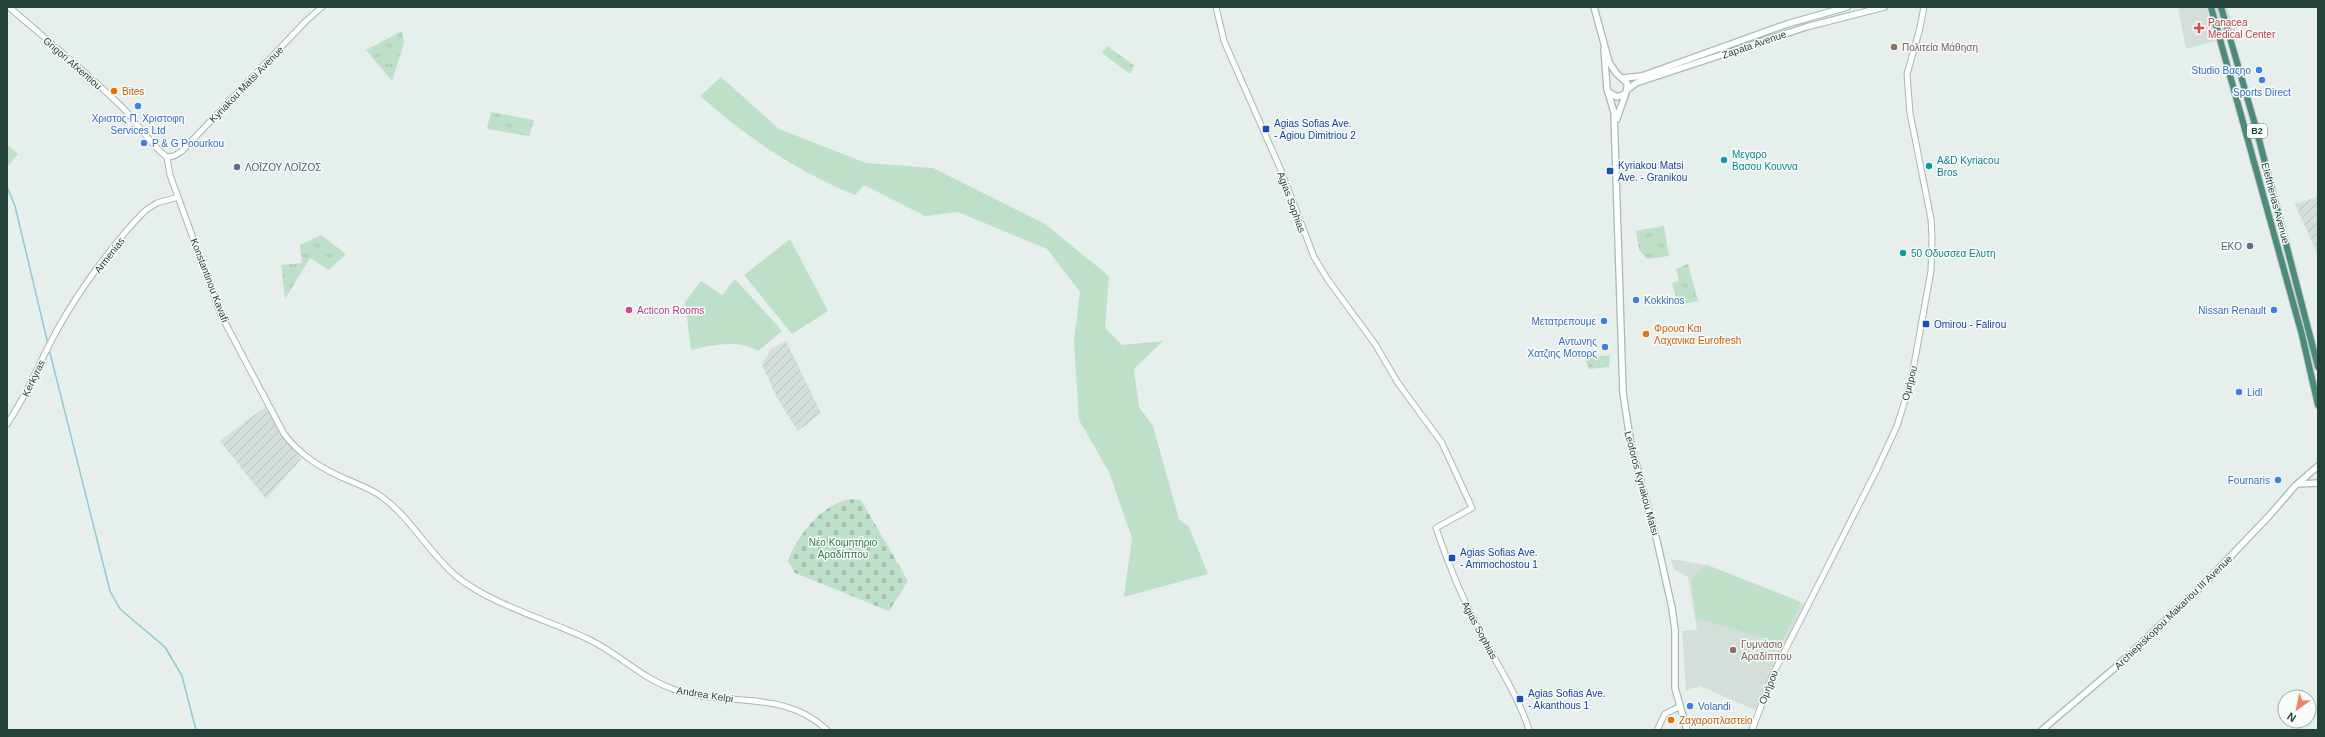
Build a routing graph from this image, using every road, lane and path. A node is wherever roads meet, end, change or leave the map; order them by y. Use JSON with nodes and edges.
{"nodes":[{"id":1,"x":9,"y":7,"type":"edge"},
{"id":2,"x":322,"y":7,"type":"edge"},
{"id":3,"x":1216,"y":7,"type":"edge"},
{"id":4,"x":1594,"y":7,"type":"edge"},
{"id":5,"x":1847,"y":7,"type":"edge"},
{"id":6,"x":1884,"y":7,"type":"edge"},
{"id":7,"x":1924,"y":7,"type":"edge"},
{"id":8,"x":2211,"y":7,"type":"edge"},
{"id":9,"x":2221,"y":7,"type":"edge"},
{"id":10,"x":1604,"y":49,"type":"junction"},
{"id":11,"x":1622,"y":77,"type":"junction"},
{"id":12,"x":1607,"y":84,"type":"junction"},
{"id":13,"x":1626,"y":91,"type":"junction"},
{"id":14,"x":1610,"y":93,"type":"junction"},
{"id":15,"x":1615,"y":138,"type":"junction"},
{"id":16,"x":167,"y":157,"type":"junction"},
{"id":17,"x":178,"y":198,"type":"junction"},
{"id":18,"x":56,"y":332,"type":"joint"},
{"id":19,"x":2318,"y":367,"type":"edge"},
{"id":20,"x":2318,"y":405,"type":"edge"},
{"id":21,"x":7,"y":424,"type":"edge"},
{"id":22,"x":2318,"y":466,"type":"edge"},
{"id":23,"x":2318,"y":483,"type":"edge"},
{"id":24,"x":2295,"y":486,"type":"junction"},
{"id":25,"x":589,"y":640,"type":"joint"},
{"id":26,"x":1679,"y":708,"type":"junction"},
{"id":27,"x":827,"y":730,"type":"edge"},
{"id":28,"x":1529,"y":730,"type":"edge"},
{"id":29,"x":1657,"y":730,"type":"edge"},
{"id":30,"x":1687,"y":730,"type":"edge"},
{"id":31,"x":1752,"y":730,"type":"edge"},
{"id":32,"x":2042,"y":730,"type":"edge"}],
"edges":[{"from":1,"to":16,"type":"street","name":"Grigori Afxentiou"},
{"from":2,"to":16,"type":"street","name":"Kyriakou Matsi Avenue"},
{"from":3,"to":28,"type":"street","name":"Agias Sophias"},
{"from":4,"to":10,"type":"main road","name":"Leoforos Kyriakou Matsi"},
{"from":5,"to":11,"type":"main road","name":"Zapata Avenue"},
{"from":6,"to":13,"type":"main road","name":"Zapata Avenue"},
{"from":7,"to":31,"type":"street","name":"Ομήρου"},
{"from":8,"to":20,"type":"highway","name":"Eleftherias Avenue","number":"B2"},
{"from":9,"to":19,"type":"highway","name":"Eleftherias Avenue","number":"B2"},
{"from":10,"to":11,"type":"main road","name":"Leoforos Kyriakou Matsi"},
{"from":10,"to":12,"type":"main road","name":"Leoforos Kyriakou Matsi"},
{"from":11,"to":12,"type":"main road"},
{"from":11,"to":13,"type":"main road","name":"Leoforos Kyriakou Matsi"},
{"from":12,"to":14,"type":"main road","name":"Leoforos Kyriakou Matsi"},
{"from":13,"to":14,"type":"main road"},
{"from":13,"to":15,"type":"main road","name":"Leoforos Kyriakou Matsi"},
{"from":14,"to":15,"type":"main road","name":"Leoforos Kyriakou Matsi"},
{"from":15,"to":26,"type":"main road","name":"Leoforos Kyriakou Matsi"},
{"from":16,"to":17,"type":"street","name":"Konstantinou Kavafi"},
{"from":17,"to":18,"type":"street","name":"Armenias"},
{"from":17,"to":25,"type":"street","name":"Konstantinou Kavafi"},
{"from":18,"to":21,"type":"street","name":"Kerkyras"},
{"from":22,"to":24,"type":"main road","name":"Archiepiskopou Makariou III Avenue"},
{"from":23,"to":24,"type":"main road"},
{"from":24,"to":32,"type":"main road","name":"Archiepiskopou Makariou III Avenue"},
{"from":25,"to":27,"type":"street","name":"Andrea Kelpi"},
{"from":26,"to":29,"type":"street"},
{"from":26,"to":30,"type":"main road","name":"Leoforos Kyriakou Matsi"}]}
